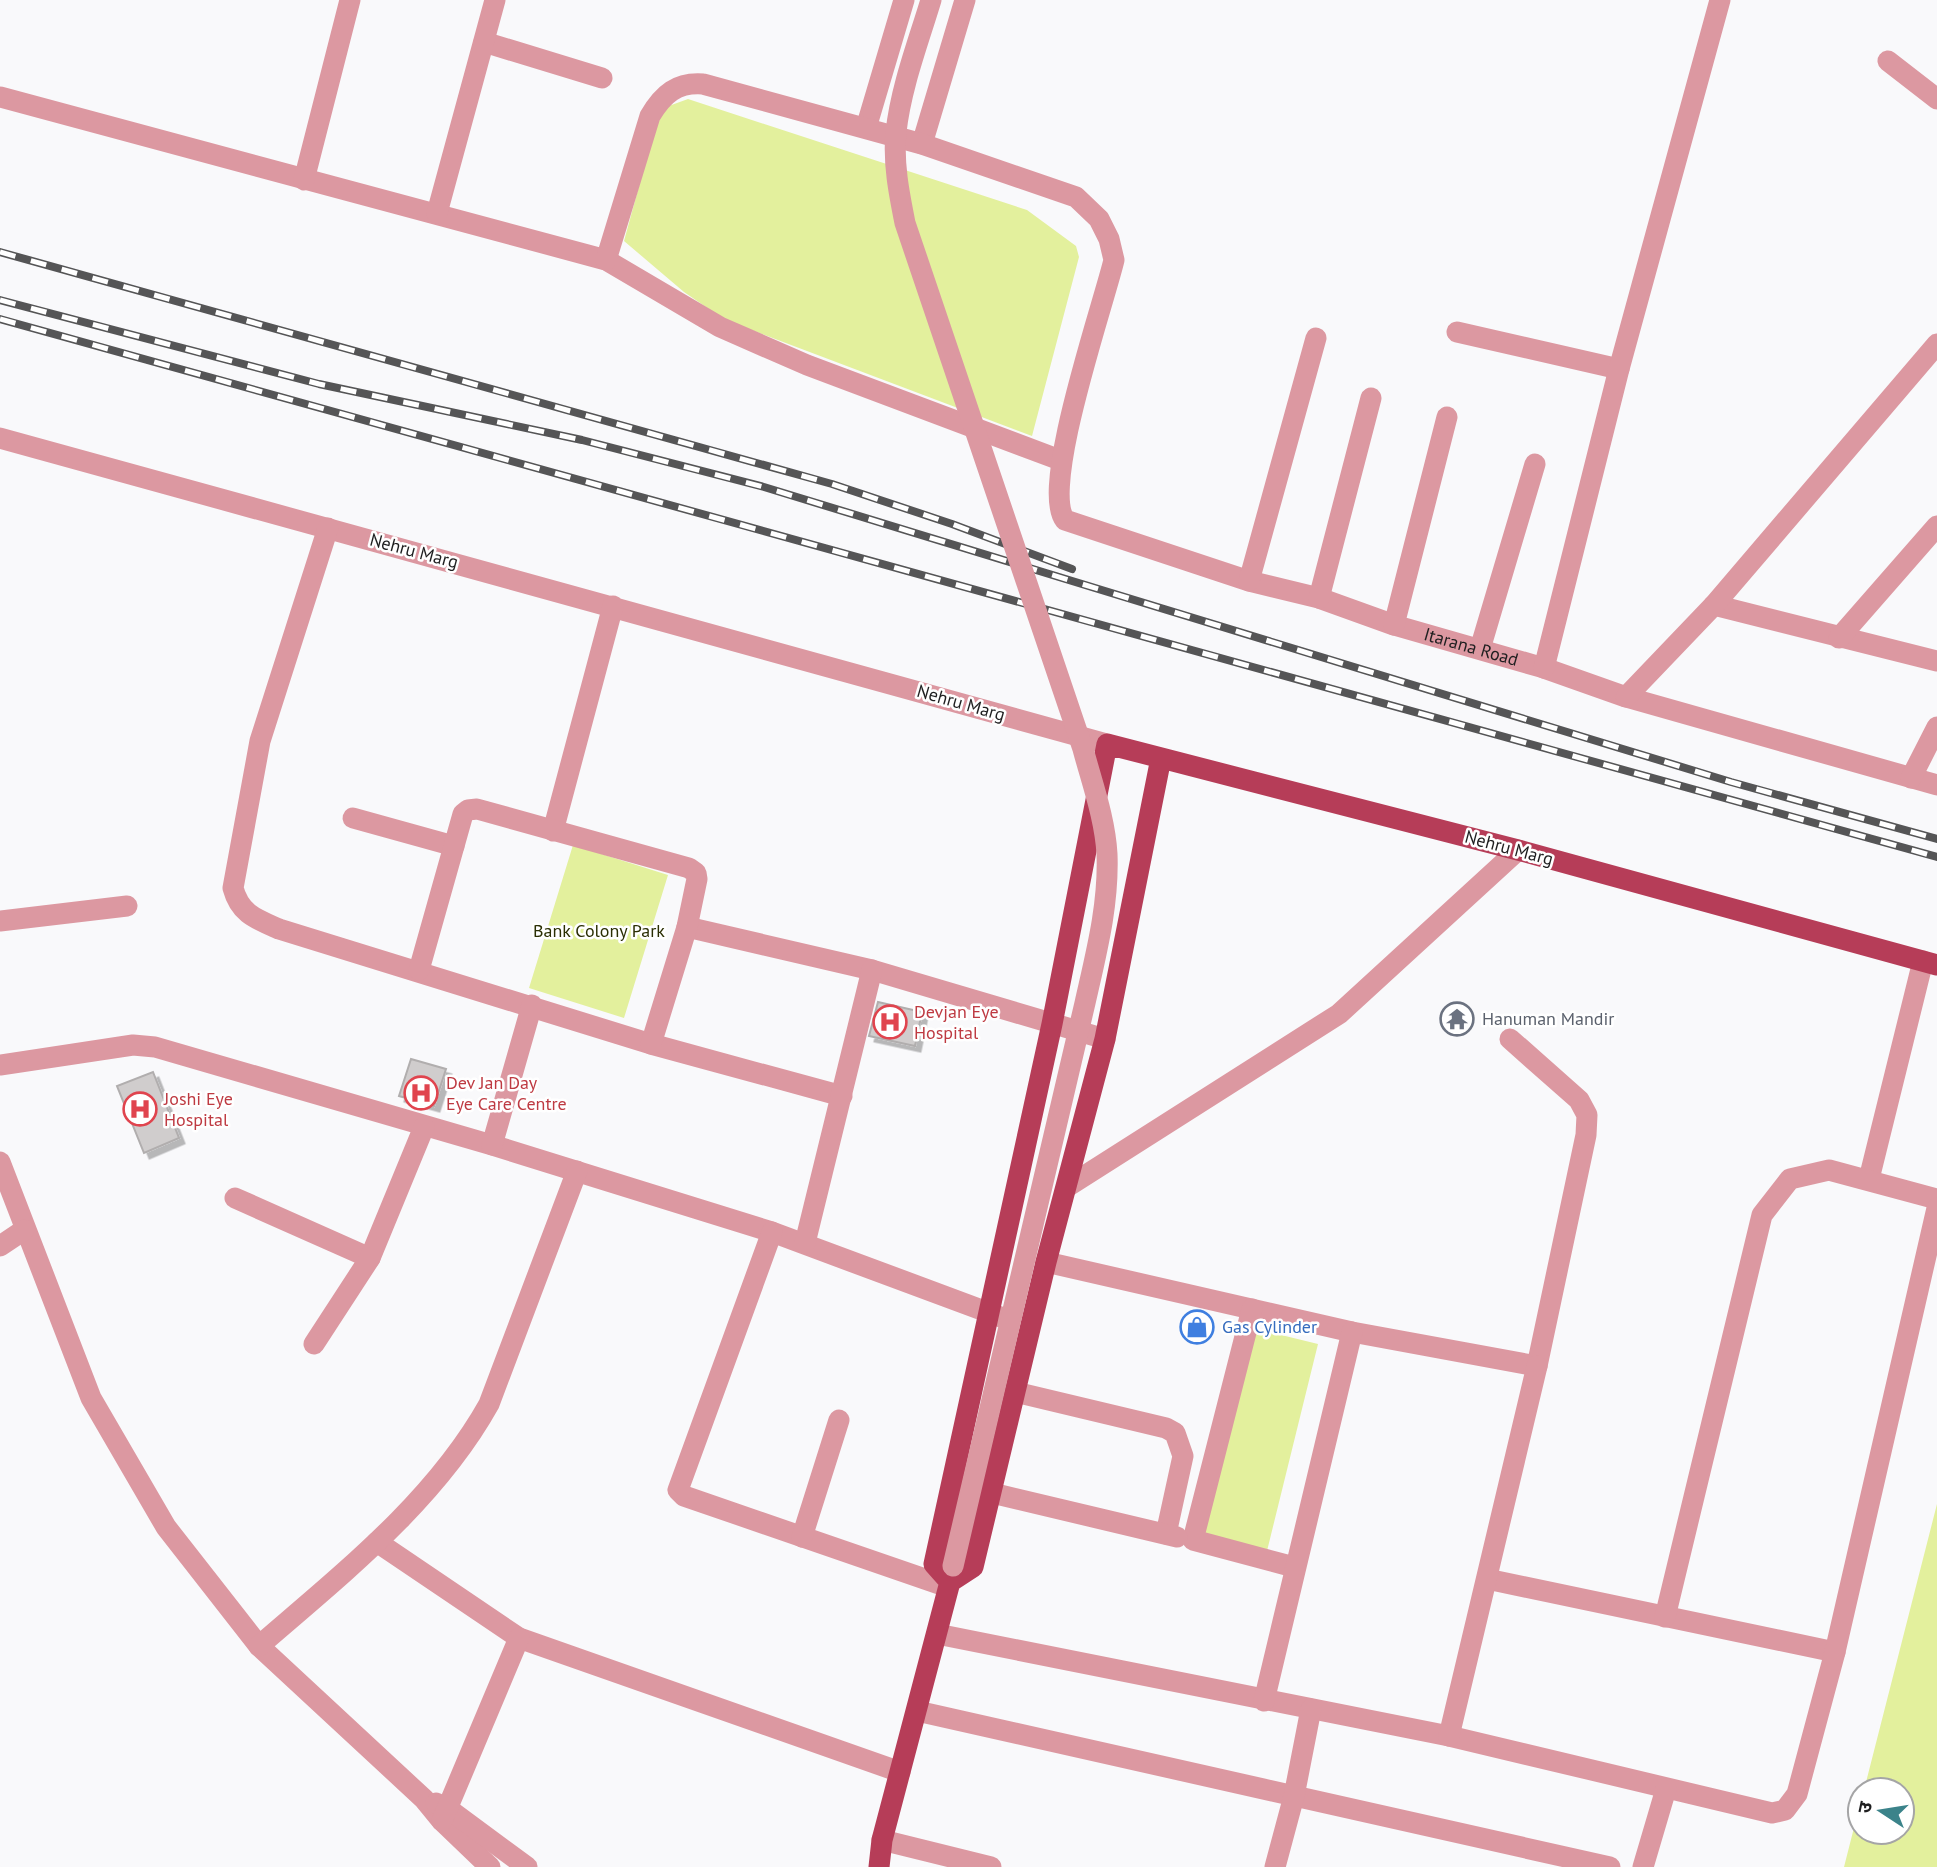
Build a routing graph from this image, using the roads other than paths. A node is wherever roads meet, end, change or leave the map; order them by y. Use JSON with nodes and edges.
{"nodes":[{"id":1,"x":350,"y":0,"type":"edge"},
{"id":2,"x":495,"y":0,"type":"edge"},
{"id":3,"x":904,"y":0,"type":"edge"},
{"id":4,"x":931,"y":0,"type":"edge"},
{"id":5,"x":965,"y":0,"type":"edge"},
{"id":6,"x":1720,"y":0,"type":"edge"},
{"id":7,"x":484,"y":42,"type":"junction"},
{"id":8,"x":1888,"y":61,"type":"dead end"},
{"id":9,"x":602,"y":78,"type":"dead end"},
{"id":10,"x":0,"y":97,"type":"edge"},
{"id":11,"x":1937,"y":99,"type":"edge"},
{"id":12,"x":866,"y":128,"type":"junction"},
{"id":13,"x":922,"y":144,"type":"junction"},
{"id":14,"x":304,"y":180,"type":"junction"},
{"id":15,"x":438,"y":213,"type":"junction"},
{"id":16,"x":606,"y":260,"type":"junction"},
{"id":17,"x":1457,"y":332,"type":"dead end"},
{"id":18,"x":1316,"y":338,"type":"dead end"},
{"id":19,"x":1937,"y":344,"type":"edge"},
{"id":20,"x":1930,"y":367,"type":"edge"},
{"id":21,"x":1619,"y":369,"type":"junction"},
{"id":22,"x":1371,"y":398,"type":"dead end"},
{"id":23,"x":1447,"y":418,"type":"dead end"},
{"id":24,"x":0,"y":438,"type":"edge"},
{"id":25,"x":1060,"y":460,"type":"junction"},
{"id":26,"x":1535,"y":464,"type":"dead end"},
{"id":27,"x":1937,"y":526,"type":"edge"},
{"id":28,"x":327,"y":528,"type":"junction"},
{"id":29,"x":1249,"y":581,"type":"junction"},
{"id":30,"x":1319,"y":598,"type":"junction"},
{"id":31,"x":1714,"y":605,"type":"junction"},
{"id":32,"x":613,"y":606,"type":"junction"},
{"id":33,"x":1394,"y":625,"type":"junction"},
{"id":34,"x":1839,"y":638,"type":"junction"},
{"id":35,"x":1480,"y":649,"type":"junction"},
{"id":36,"x":1937,"y":661,"type":"edge"},
{"id":37,"x":1544,"y":668,"type":"junction"},
{"id":38,"x":1626,"y":697,"type":"junction"},
{"id":39,"x":1937,"y":727,"type":"edge"},
{"id":40,"x":1107,"y":744,"type":"junction"},
{"id":41,"x":1161,"y":758,"type":"junction"},
{"id":42,"x":1911,"y":778,"type":"junction"},
{"id":43,"x":1937,"y":785,"type":"edge"},
{"id":44,"x":353,"y":818,"type":"dead end"},
{"id":45,"x":553,"y":831,"type":"junction"},
{"id":46,"x":454,"y":846,"type":"junction"},
{"id":47,"x":1518,"y":850,"type":"junction"},
{"id":48,"x":127,"y":906,"type":"dead end"},
{"id":49,"x":0,"y":921,"type":"edge"},
{"id":50,"x":687,"y":927,"type":"junction"},
{"id":51,"x":1933,"y":963,"type":"edge"},
{"id":52,"x":419,"y":970,"type":"junction"},
{"id":53,"x":872,"y":970,"type":"junction"},
{"id":54,"x":532,"y":1005,"type":"junction"},
{"id":55,"x":1052,"y":1024,"type":"junction"},
{"id":56,"x":1105,"y":1038,"type":"junction"},
{"id":57,"x":1510,"y":1039,"type":"dead end"},
{"id":58,"x":651,"y":1044,"type":"junction"},
{"id":59,"x":0,"y":1065,"type":"edge"},
{"id":60,"x":842,"y":1096,"type":"junction"},
{"id":61,"x":424,"y":1127,"type":"junction"},
{"id":62,"x":492,"y":1145,"type":"junction"},
{"id":63,"x":0,"y":1162,"type":"edge"},
{"id":64,"x":577,"y":1171,"type":"junction"},
{"id":65,"x":1868,"y":1179,"type":"junction"},
{"id":66,"x":1067,"y":1187,"type":"junction"},
{"id":67,"x":235,"y":1198,"type":"dead end"},
{"id":68,"x":1937,"y":1199,"type":"edge"},
{"id":69,"x":1937,"y":1208,"type":"edge"},
{"id":70,"x":24,"y":1230,"type":"junction"},
{"id":71,"x":772,"y":1232,"type":"junction"},
{"id":72,"x":805,"y":1243,"type":"junction"},
{"id":73,"x":0,"y":1246,"type":"edge"},
{"id":74,"x":370,"y":1258,"type":"junction"},
{"id":75,"x":1046,"y":1262,"type":"junction"},
{"id":76,"x":1252,"y":1309,"type":"junction"},
{"id":77,"x":987,"y":1313,"type":"junction"},
{"id":78,"x":1031,"y":1328,"type":"junction"},
{"id":79,"x":1352,"y":1332,"type":"junction"},
{"id":80,"x":314,"y":1344,"type":"dead end"},
{"id":81,"x":1537,"y":1366,"type":"junction"},
{"id":82,"x":1015,"y":1392,"type":"junction"},
{"id":83,"x":839,"y":1420,"type":"dead end"},
{"id":84,"x":992,"y":1493,"type":"junction"},
{"id":85,"x":1166,"y":1534,"type":"junction"},
{"id":86,"x":802,"y":1537,"type":"junction"},
{"id":87,"x":1193,"y":1540,"type":"junction"},
{"id":88,"x":377,"y":1542,"type":"junction"},
{"id":89,"x":1294,"y":1567,"type":"junction"},
{"id":90,"x":951,"y":1578,"type":"junction"},
{"id":91,"x":1487,"y":1579,"type":"junction"},
{"id":92,"x":1665,"y":1616,"type":"junction"},
{"id":93,"x":937,"y":1634,"type":"junction"},
{"id":94,"x":519,"y":1638,"type":"junction"},
{"id":95,"x":259,"y":1646,"type":"junction"},
{"id":96,"x":1835,"y":1652,"type":"junction"},
{"id":97,"x":1264,"y":1701,"type":"junction"},
{"id":98,"x":1311,"y":1709,"type":"junction"},
{"id":99,"x":917,"y":1710,"type":"junction"},
{"id":100,"x":1449,"y":1736,"type":"junction"},
{"id":101,"x":900,"y":1772,"type":"junction"},
{"id":102,"x":1665,"y":1789,"type":"junction"},
{"id":103,"x":1294,"y":1796,"type":"junction"},
{"id":104,"x":444,"y":1815,"type":"junction"},
{"id":105,"x":878,"y":1858,"type":"edge"},
{"id":106,"x":491,"y":1867,"type":"edge"},
{"id":107,"x":527,"y":1867,"type":"edge"},
{"id":108,"x":991,"y":1867,"type":"edge"},
{"id":109,"x":1275,"y":1867,"type":"edge"},
{"id":110,"x":1610,"y":1867,"type":"edge"},
{"id":111,"x":1643,"y":1867,"type":"edge"}],
"edges":[{"from":1,"to":14,"type":"street"},
{"from":2,"to":7,"type":"street"},
{"from":3,"to":12,"type":"street"},
{"from":4,"to":90,"type":"street","bridge":true},
{"from":5,"to":13,"type":"street"},
{"from":6,"to":21,"type":"street"},
{"from":7,"to":9,"type":"street"},
{"from":7,"to":15,"type":"street"},
{"from":8,"to":11,"type":"street"},
{"from":10,"to":14,"type":"street"},
{"from":12,"to":13,"type":"street","name":"Itarana Road"},
{"from":12,"to":16,"type":"street","name":"Itarana Road"},
{"from":13,"to":25,"type":"street","name":"Itarana Road"},
{"from":14,"to":15,"type":"street"},
{"from":15,"to":16,"type":"street"},
{"from":16,"to":25,"type":"street"},
{"from":17,"to":21,"type":"street"},
{"from":18,"to":29,"type":"street"},
{"from":19,"to":20,"type":"street"},
{"from":20,"to":31,"type":"street"},
{"from":21,"to":37,"type":"street"},
{"from":22,"to":30,"type":"street"},
{"from":23,"to":33,"type":"street"},
{"from":24,"to":28,"type":"street","name":"Nehru Marg"},
{"from":25,"to":29,"type":"street","name":"Itarana Road"},
{"from":26,"to":35,"type":"street"},
{"from":27,"to":34,"type":"street"},
{"from":28,"to":32,"type":"street","name":"Nehru Marg"},
{"from":28,"to":52,"type":"street"},
{"from":29,"to":30,"type":"street","name":"Itarana Road"},
{"from":30,"to":33,"type":"street","name":"Itarana Road"},
{"from":31,"to":34,"type":"street"},
{"from":31,"to":38,"type":"street"},
{"from":32,"to":40,"type":"street","name":"Nehru Marg"},
{"from":32,"to":45,"type":"street"},
{"from":33,"to":35,"type":"street","name":"Itarana Road"},
{"from":34,"to":36,"type":"street"},
{"from":35,"to":37,"type":"street","name":"Itarana Road"},
{"from":37,"to":38,"type":"street","name":"Itarana Road"},
{"from":38,"to":42,"type":"street","name":"Itarana Road"},
{"from":39,"to":42,"type":"street"},
{"from":40,"to":41,"type":"main road","name":"Nehru Marg"},
{"from":40,"to":55,"type":"main road"},
{"from":41,"to":47,"type":"main road","name":"Nehru Marg"},
{"from":41,"to":56,"type":"main road"},
{"from":42,"to":43,"type":"street","name":"Itarana Road"},
{"from":44,"to":46,"type":"street"},
{"from":45,"to":46,"type":"street"},
{"from":45,"to":50,"type":"street"},
{"from":46,"to":52,"type":"street"},
{"from":47,"to":51,"type":"main road","name":"Nehru Marg"},
{"from":47,"to":66,"type":"street"},
{"from":48,"to":49,"type":"street"},
{"from":50,"to":53,"type":"street"},
{"from":50,"to":58,"type":"street"},
{"from":51,"to":65,"type":"street"},
{"from":52,"to":54,"type":"street"},
{"from":53,"to":55,"type":"street"},
{"from":53,"to":60,"type":"street"},
{"from":54,"to":58,"type":"street"},
{"from":54,"to":62,"type":"street"},
{"from":55,"to":56,"type":"street"},
{"from":55,"to":77,"type":"main road"},
{"from":56,"to":66,"type":"main road"},
{"from":57,"to":81,"type":"street"},
{"from":58,"to":60,"type":"street"},
{"from":59,"to":61,"type":"street"},
{"from":60,"to":72,"type":"street"},
{"from":61,"to":62,"type":"street"},
{"from":61,"to":74,"type":"street"},
{"from":62,"to":64,"type":"street"},
{"from":63,"to":70,"type":"street"},
{"from":64,"to":71,"type":"street"},
{"from":64,"to":88,"type":"street"},
{"from":65,"to":68,"type":"street"},
{"from":65,"to":92,"type":"street"},
{"from":66,"to":75,"type":"main road"},
{"from":67,"to":74,"type":"street"},
{"from":69,"to":96,"type":"street"},
{"from":70,"to":73,"type":"street"},
{"from":70,"to":95,"type":"street"},
{"from":71,"to":72,"type":"street"},
{"from":71,"to":86,"type":"street"},
{"from":72,"to":77,"type":"street"},
{"from":74,"to":80,"type":"street"},
{"from":75,"to":76,"type":"street"},
{"from":75,"to":78,"type":"main road"},
{"from":76,"to":79,"type":"street"},
{"from":76,"to":87,"type":"street"},
{"from":77,"to":78,"type":"street"},
{"from":77,"to":90,"type":"main road"},
{"from":78,"to":82,"type":"main road"},
{"from":79,"to":81,"type":"street"},
{"from":79,"to":89,"type":"street"},
{"from":81,"to":91,"type":"street"},
{"from":82,"to":84,"type":"main road"},
{"from":82,"to":85,"type":"street"},
{"from":83,"to":86,"type":"street"},
{"from":84,"to":85,"type":"street"},
{"from":84,"to":90,"type":"main road"},
{"from":85,"to":87,"type":"street"},
{"from":86,"to":90,"type":"street"},
{"from":87,"to":89,"type":"street"},
{"from":88,"to":94,"type":"street"},
{"from":88,"to":95,"type":"street"},
{"from":89,"to":97,"type":"street"},
{"from":90,"to":93,"type":"main road"},
{"from":91,"to":92,"type":"street"},
{"from":91,"to":100,"type":"street"},
{"from":92,"to":96,"type":"street"},
{"from":93,"to":97,"type":"street"},
{"from":93,"to":99,"type":"main road"},
{"from":94,"to":101,"type":"street"},
{"from":94,"to":104,"type":"street"},
{"from":95,"to":104,"type":"street"},
{"from":96,"to":102,"type":"street"},
{"from":97,"to":98,"type":"street"},
{"from":98,"to":100,"type":"street"},
{"from":98,"to":103,"type":"street"},
{"from":99,"to":101,"type":"main road"},
{"from":99,"to":103,"type":"street"},
{"from":100,"to":102,"type":"street"},
{"from":101,"to":105,"type":"main road"},
{"from":102,"to":111,"type":"street"},
{"from":103,"to":109,"type":"street"},
{"from":103,"to":110,"type":"street"},
{"from":104,"to":106,"type":"street"},
{"from":104,"to":107,"type":"street"},
{"from":105,"to":108,"type":"street"}]}
